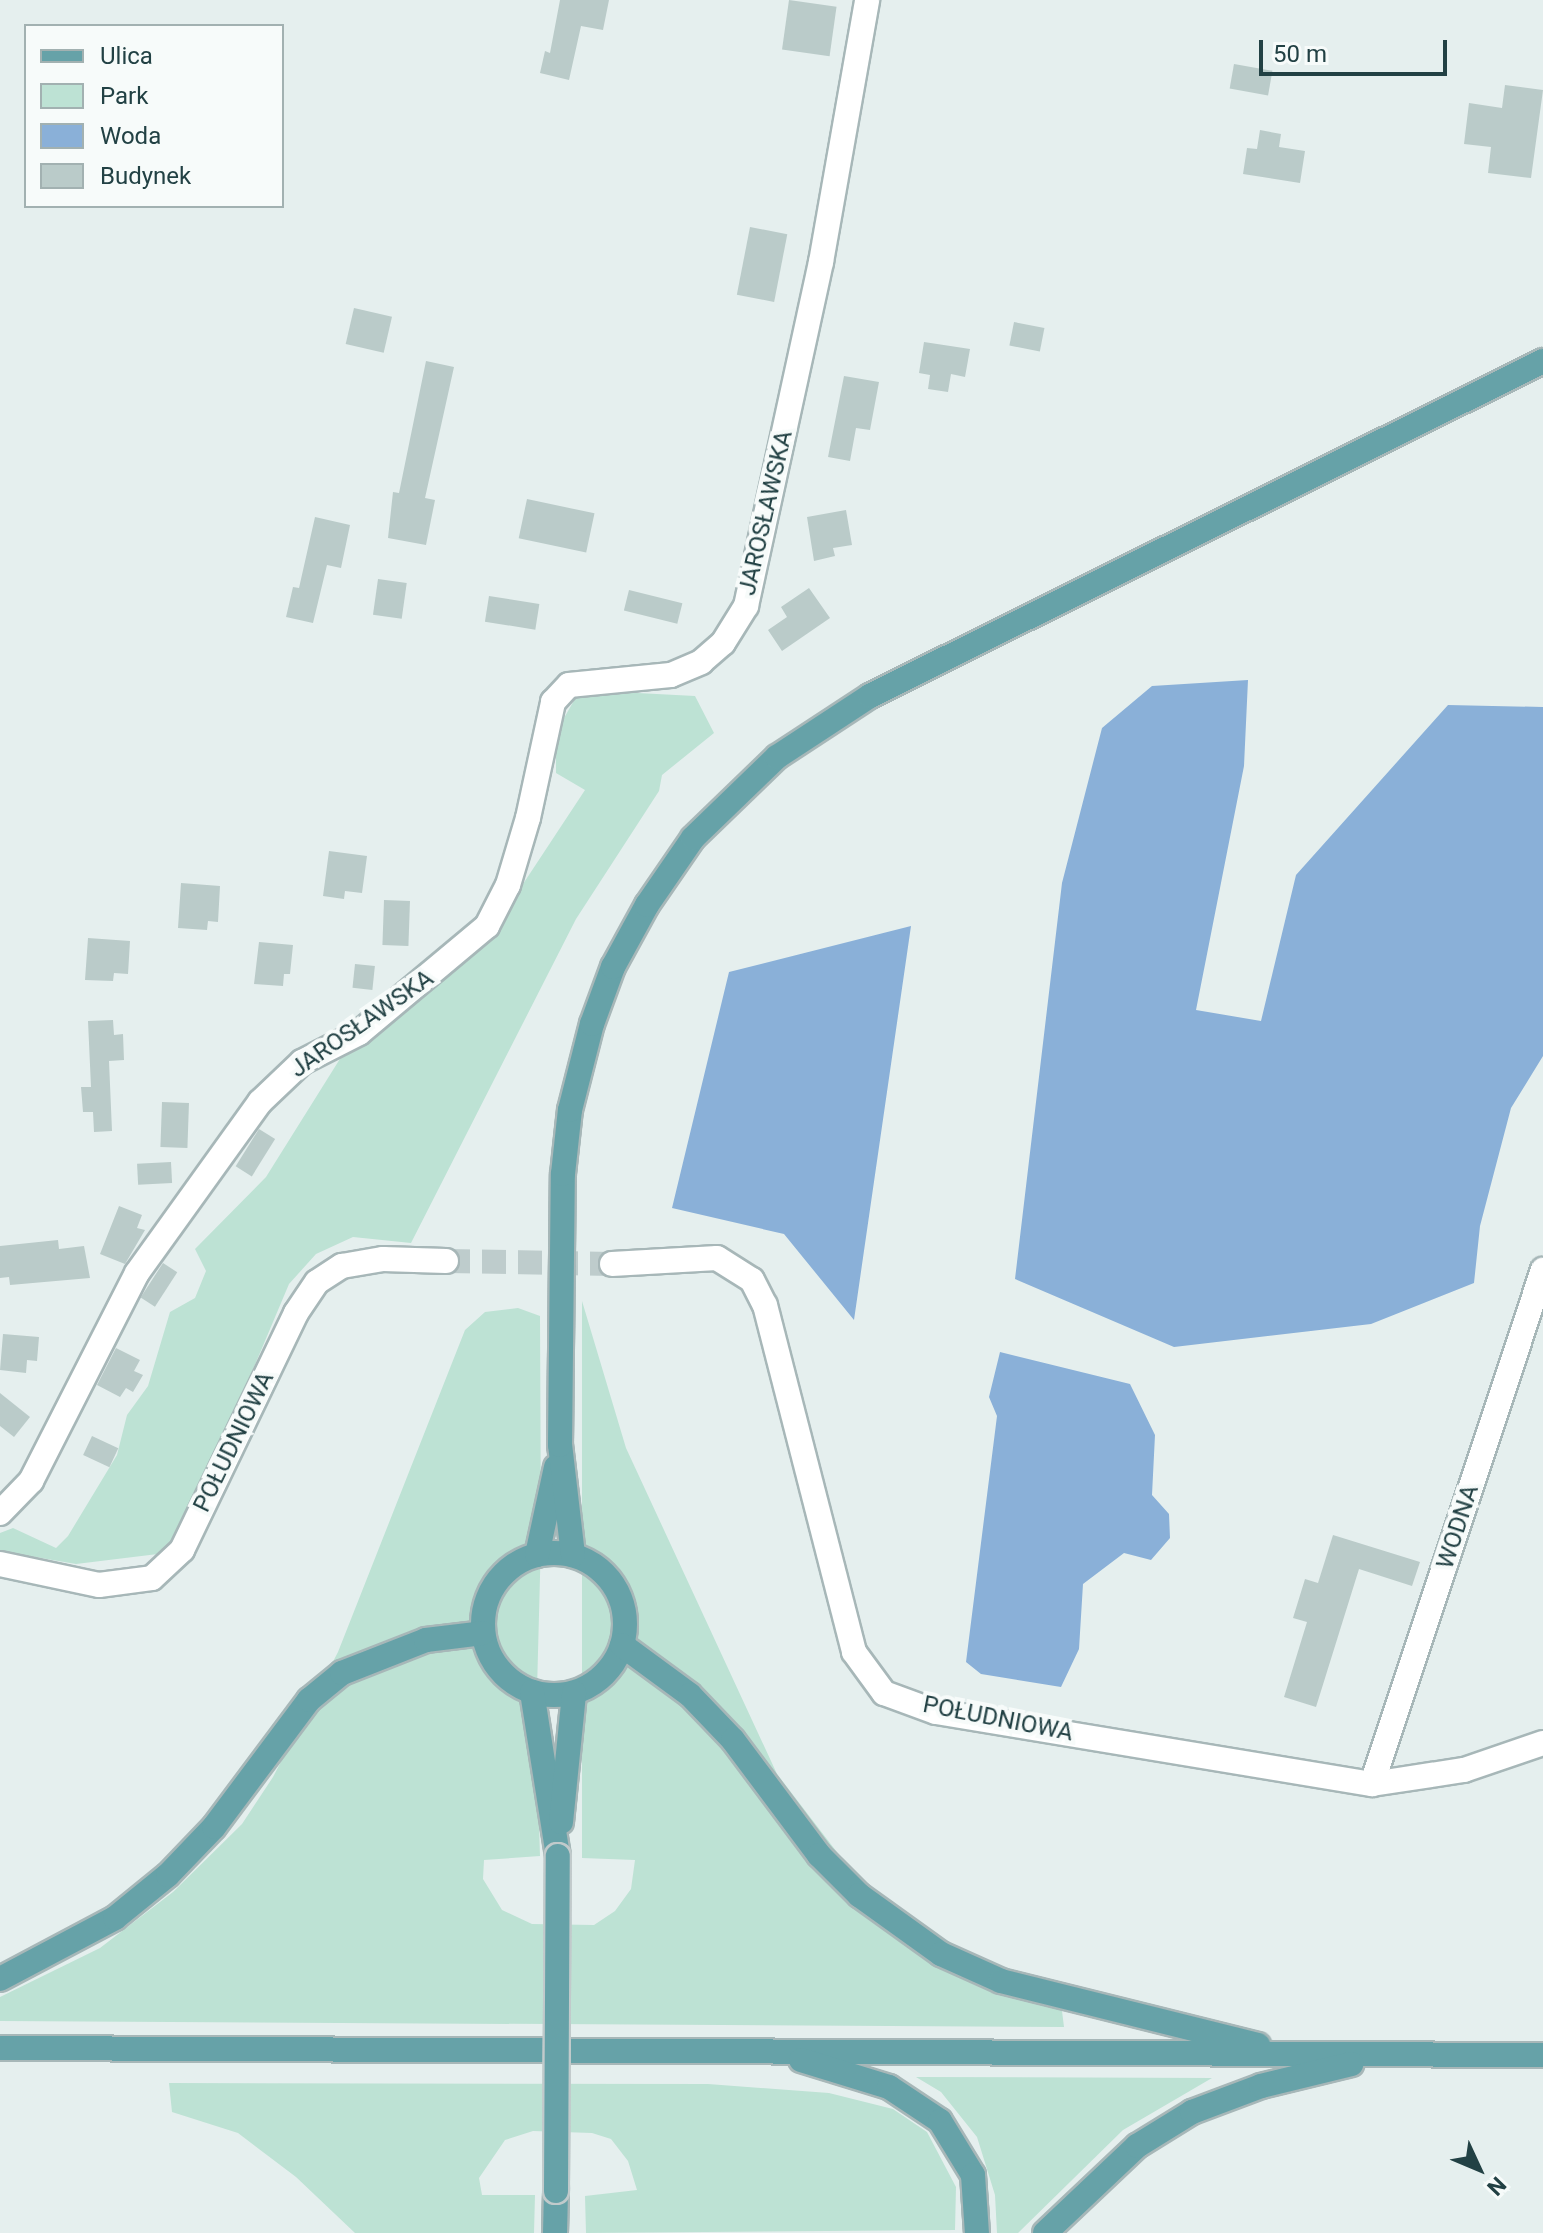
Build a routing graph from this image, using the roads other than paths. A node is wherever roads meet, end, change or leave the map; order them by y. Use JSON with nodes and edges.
{"nodes":[{"id":1,"x":867,"y":0,"type":"edge"},
{"id":2,"x":1543,"y":361,"type":"edge"},
{"id":3,"x":446,"y":1261,"type":"tunnel mouth"},
{"id":4,"x":612,"y":1264,"type":"tunnel mouth"},
{"id":5,"x":1543,"y":1270,"type":"edge"},
{"id":6,"x":560,"y":1445,"type":"junction"},
{"id":7,"x":0,"y":1513,"type":"edge"},
{"id":8,"x":537,"y":1555,"type":"junction"},
{"id":9,"x":573,"y":1555,"type":"junction"},
{"id":10,"x":0,"y":1564,"type":"edge"},
{"id":11,"x":483,"y":1633,"type":"junction"},
{"id":12,"x":622,"y":1645,"type":"junction"},
{"id":13,"x":532,"y":1692,"type":"junction"},
{"id":14,"x":574,"y":1693,"type":"junction"},
{"id":15,"x":1543,"y":1743,"type":"edge"},
{"id":16,"x":1372,"y":1784,"type":"junction"},
{"id":17,"x":558,"y":1856,"type":"junction"},
{"id":18,"x":0,"y":1979,"type":"edge"},
{"id":19,"x":0,"y":2048,"type":"edge"},
{"id":20,"x":776,"y":2052,"type":"junction"},
{"id":21,"x":1295,"y":2055,"type":"junction"},
{"id":22,"x":1387,"y":2055,"type":"junction"},
{"id":23,"x":1543,"y":2055,"type":"edge"},
{"id":24,"x":555,"y":2233,"type":"edge"},
{"id":25,"x":977,"y":2233,"type":"edge"},
{"id":26,"x":1045,"y":2233,"type":"edge"}],
"edges":[{"from":1,"to":7,"type":"street","name":"JAROSŁAWSKA"},
{"from":2,"to":6,"type":"main road"},
{"from":3,"to":10,"type":"street","name":"POŁUDNIOWA"},
{"from":4,"to":16,"type":"street","name":"POŁUDNIOWA"},
{"from":5,"to":16,"type":"street","name":"WODNA"},
{"from":6,"to":8,"type":"main road"},
{"from":6,"to":9,"type":"main road"},
{"from":8,"to":9,"type":"main road"},
{"from":8,"to":11,"type":"main road"},
{"from":9,"to":12,"type":"main road"},
{"from":11,"to":13,"type":"main road"},
{"from":11,"to":18,"type":"main road"},
{"from":12,"to":14,"type":"main road"},
{"from":12,"to":21,"type":"main road"},
{"from":13,"to":14,"type":"main road"},
{"from":13,"to":17,"type":"main road"},
{"from":14,"to":17,"type":"main road"},
{"from":15,"to":16,"type":"street","name":"POŁUDNIOWA"},
{"from":17,"to":24,"type":"main road","bridge":true},
{"from":19,"to":20,"type":"main road"},
{"from":20,"to":21,"type":"main road"},
{"from":20,"to":25,"type":"main road"},
{"from":21,"to":22,"type":"main road"},
{"from":22,"to":23,"type":"main road"},
{"from":22,"to":26,"type":"main road"}]}
